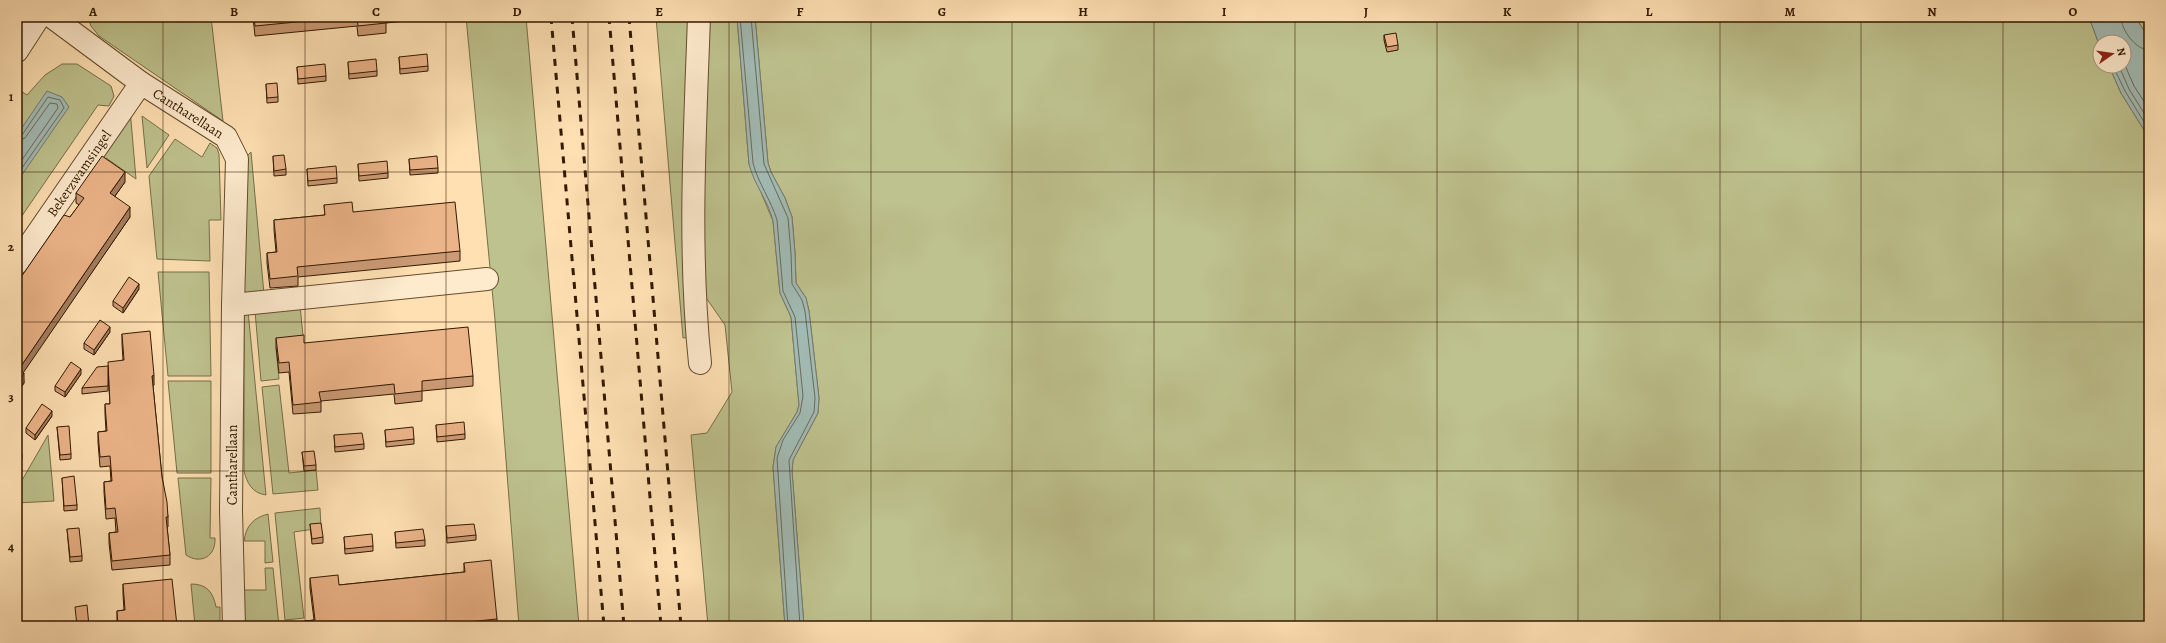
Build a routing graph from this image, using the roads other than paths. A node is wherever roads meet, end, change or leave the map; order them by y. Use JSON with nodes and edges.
{"nodes":[{"id":1,"x":39,"y":17,"type":"edge"},
{"id":2,"x":52,"y":17,"type":"edge"},
{"id":3,"x":699,"y":17,"type":"edge"},
{"id":4,"x":17,"y":51,"type":"edge"},
{"id":5,"x":141,"y":83,"type":"junction"},
{"id":6,"x":17,"y":263,"type":"edge"},
{"id":7,"x":487,"y":279,"type":"dead end"},
{"id":8,"x":233,"y":305,"type":"junction"},
{"id":9,"x":700,"y":363,"type":"dead end"},
{"id":10,"x":234,"y":626,"type":"edge"}],
"edges":[{"from":1,"to":4,"type":"street"},
{"from":2,"to":5,"type":"street","name":"Cantharellaan"},
{"from":3,"to":9,"type":"street"},
{"from":5,"to":6,"type":"street","name":"Bekerzwamsingel"},
{"from":5,"to":8,"type":"street","name":"Cantharellaan"},
{"from":7,"to":8,"type":"street"},
{"from":8,"to":10,"type":"street","name":"Cantharellaan"}]}
